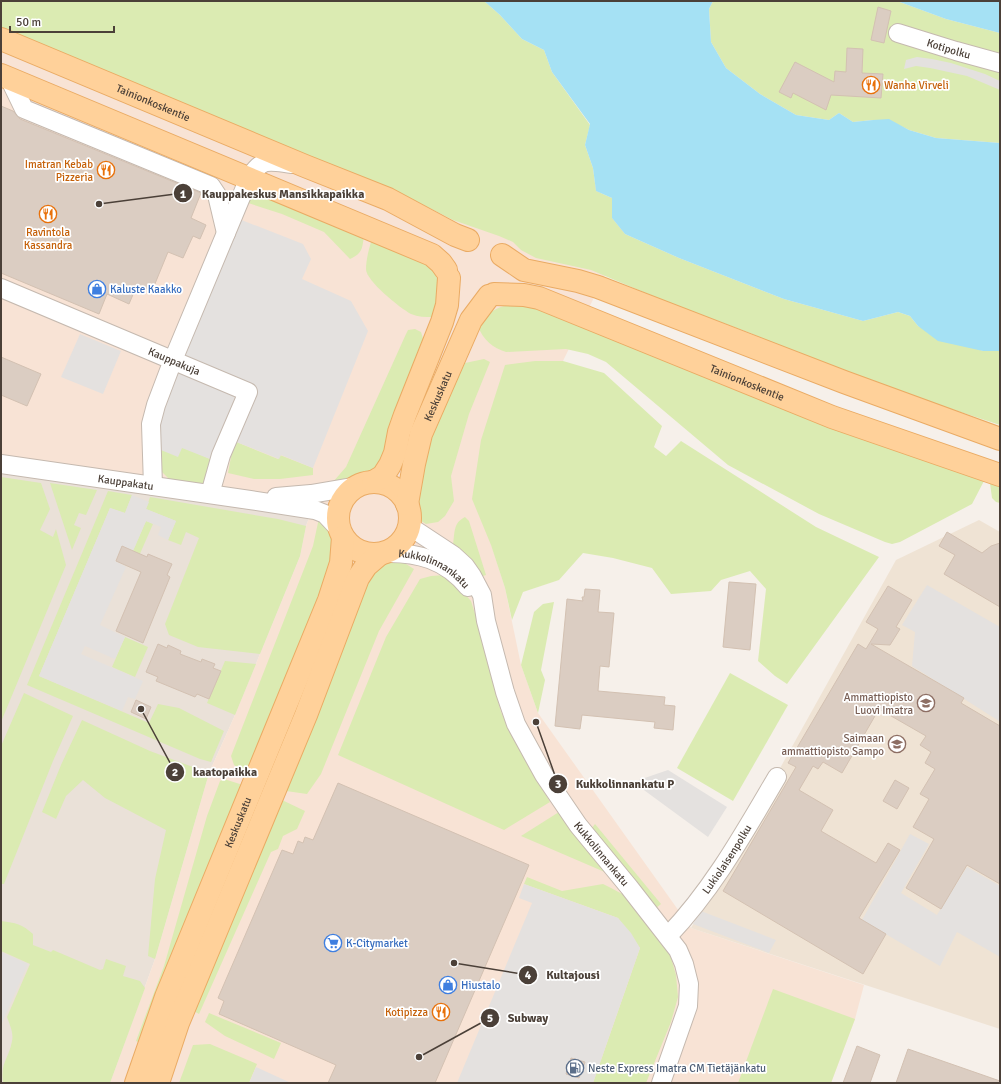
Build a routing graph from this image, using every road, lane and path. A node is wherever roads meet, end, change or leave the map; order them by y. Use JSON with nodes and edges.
{"nodes":[{"id":1,"x":898,"y":34,"type":"dead end"},
{"id":2,"x":1,"y":39,"type":"edge"},
{"id":3,"x":1000,"y":63,"type":"edge"},
{"id":4,"x":5,"y":77,"type":"edge"},
{"id":5,"x":305,"y":166,"type":"junction"},
{"id":6,"x":249,"y":178,"type":"junction"},
{"id":7,"x":226,"y":232,"type":"junction"},
{"id":8,"x":468,"y":240,"type":"junction"},
{"id":9,"x":502,"y":255,"type":"junction"},
{"id":10,"x":447,"y":274,"type":"junction"},
{"id":11,"x":1,"y":288,"type":"edge"},
{"id":12,"x":491,"y":295,"type":"junction"},
{"id":13,"x":173,"y":360,"type":"junction"},
{"id":14,"x":1000,"y":439,"type":"edge"},
{"id":15,"x":1,"y":464,"type":"edge"},
{"id":16,"x":1000,"y":475,"type":"edge"},
{"id":17,"x":366,"y":484,"type":"junction"},
{"id":18,"x":152,"y":486,"type":"junction"},
{"id":19,"x":210,"y":494,"type":"junction"},
{"id":20,"x":250,"y":500,"type":"junction"},
{"id":21,"x":407,"y":504,"type":"junction"},
{"id":22,"x":409,"y":526,"type":"junction"},
{"id":23,"x":341,"y":533,"type":"junction"},
{"id":24,"x":382,"y":553,"type":"junction"},
{"id":25,"x":486,"y":621,"type":"junction"},
{"id":26,"x":777,"y":777,"type":"dead end"},
{"id":27,"x":668,"y":936,"type":"junction"},
{"id":28,"x":136,"y":1083,"type":"edge"},
{"id":29,"x":158,"y":1083,"type":"edge"},
{"id":30,"x":661,"y":1083,"type":"edge"}],
"edges":[{"from":1,"to":3,"type":"street","name":"Kotipolku"},
{"from":2,"to":5,"type":"main road","name":"Tainionkoskentie"},
{"from":4,"to":6,"type":"main road"},
{"from":4,"to":7,"type":"street"},
{"from":5,"to":6,"type":"street","name":"Tainionkoskentie"},
{"from":5,"to":8,"type":"main road","name":"Tainionkoskentie"},
{"from":6,"to":7,"type":"street","name":"Tainionkoskentie"},
{"from":6,"to":10,"type":"main road"},
{"from":7,"to":13,"type":"street","name":"Tainionkoskentie"},
{"from":8,"to":9,"type":"main road"},
{"from":8,"to":10,"type":"main road"},
{"from":9,"to":12,"type":"main road"},
{"from":9,"to":14,"type":"main road"},
{"from":10,"to":12,"type":"main road"},
{"from":10,"to":17,"type":"main road","name":"Keskuskatu"},
{"from":11,"to":13,"type":"street","name":"Kauppakuja"},
{"from":12,"to":16,"type":"main road","name":"Tainionkoskentie"},
{"from":12,"to":21,"type":"main road","name":"Keskuskatu"},
{"from":13,"to":18,"type":"street","name":"Tainionkoskentie"},
{"from":13,"to":19,"type":"street","name":"Kauppakuja"},
{"from":15,"to":18,"type":"street","name":"Kauppakatu"},
{"from":17,"to":20,"type":"street","name":"Kauppakatu"},
{"from":17,"to":21,"type":"main road"},
{"from":17,"to":23,"type":"main road"},
{"from":18,"to":19,"type":"street","name":"Kauppakatu"},
{"from":19,"to":20,"type":"street","name":"Kauppakatu"},
{"from":20,"to":23,"type":"street","name":"Kauppakatu"},
{"from":21,"to":22,"type":"main road"},
{"from":22,"to":24,"type":"main road"},
{"from":22,"to":25,"type":"street","name":"Kukkolinnankatu"},
{"from":23,"to":24,"type":"main road"},
{"from":23,"to":28,"type":"main road","name":"Keskuskatu"},
{"from":24,"to":25,"type":"street","name":"Kukkolinnankatu"},
{"from":24,"to":29,"type":"main road","name":"Keskuskatu"},
{"from":25,"to":27,"type":"street","name":"Kukkolinnankatu"},
{"from":26,"to":27,"type":"street","name":"Lukiolaisenpolku"},
{"from":27,"to":30,"type":"street","name":"Kukkolinnankatu"}]}
